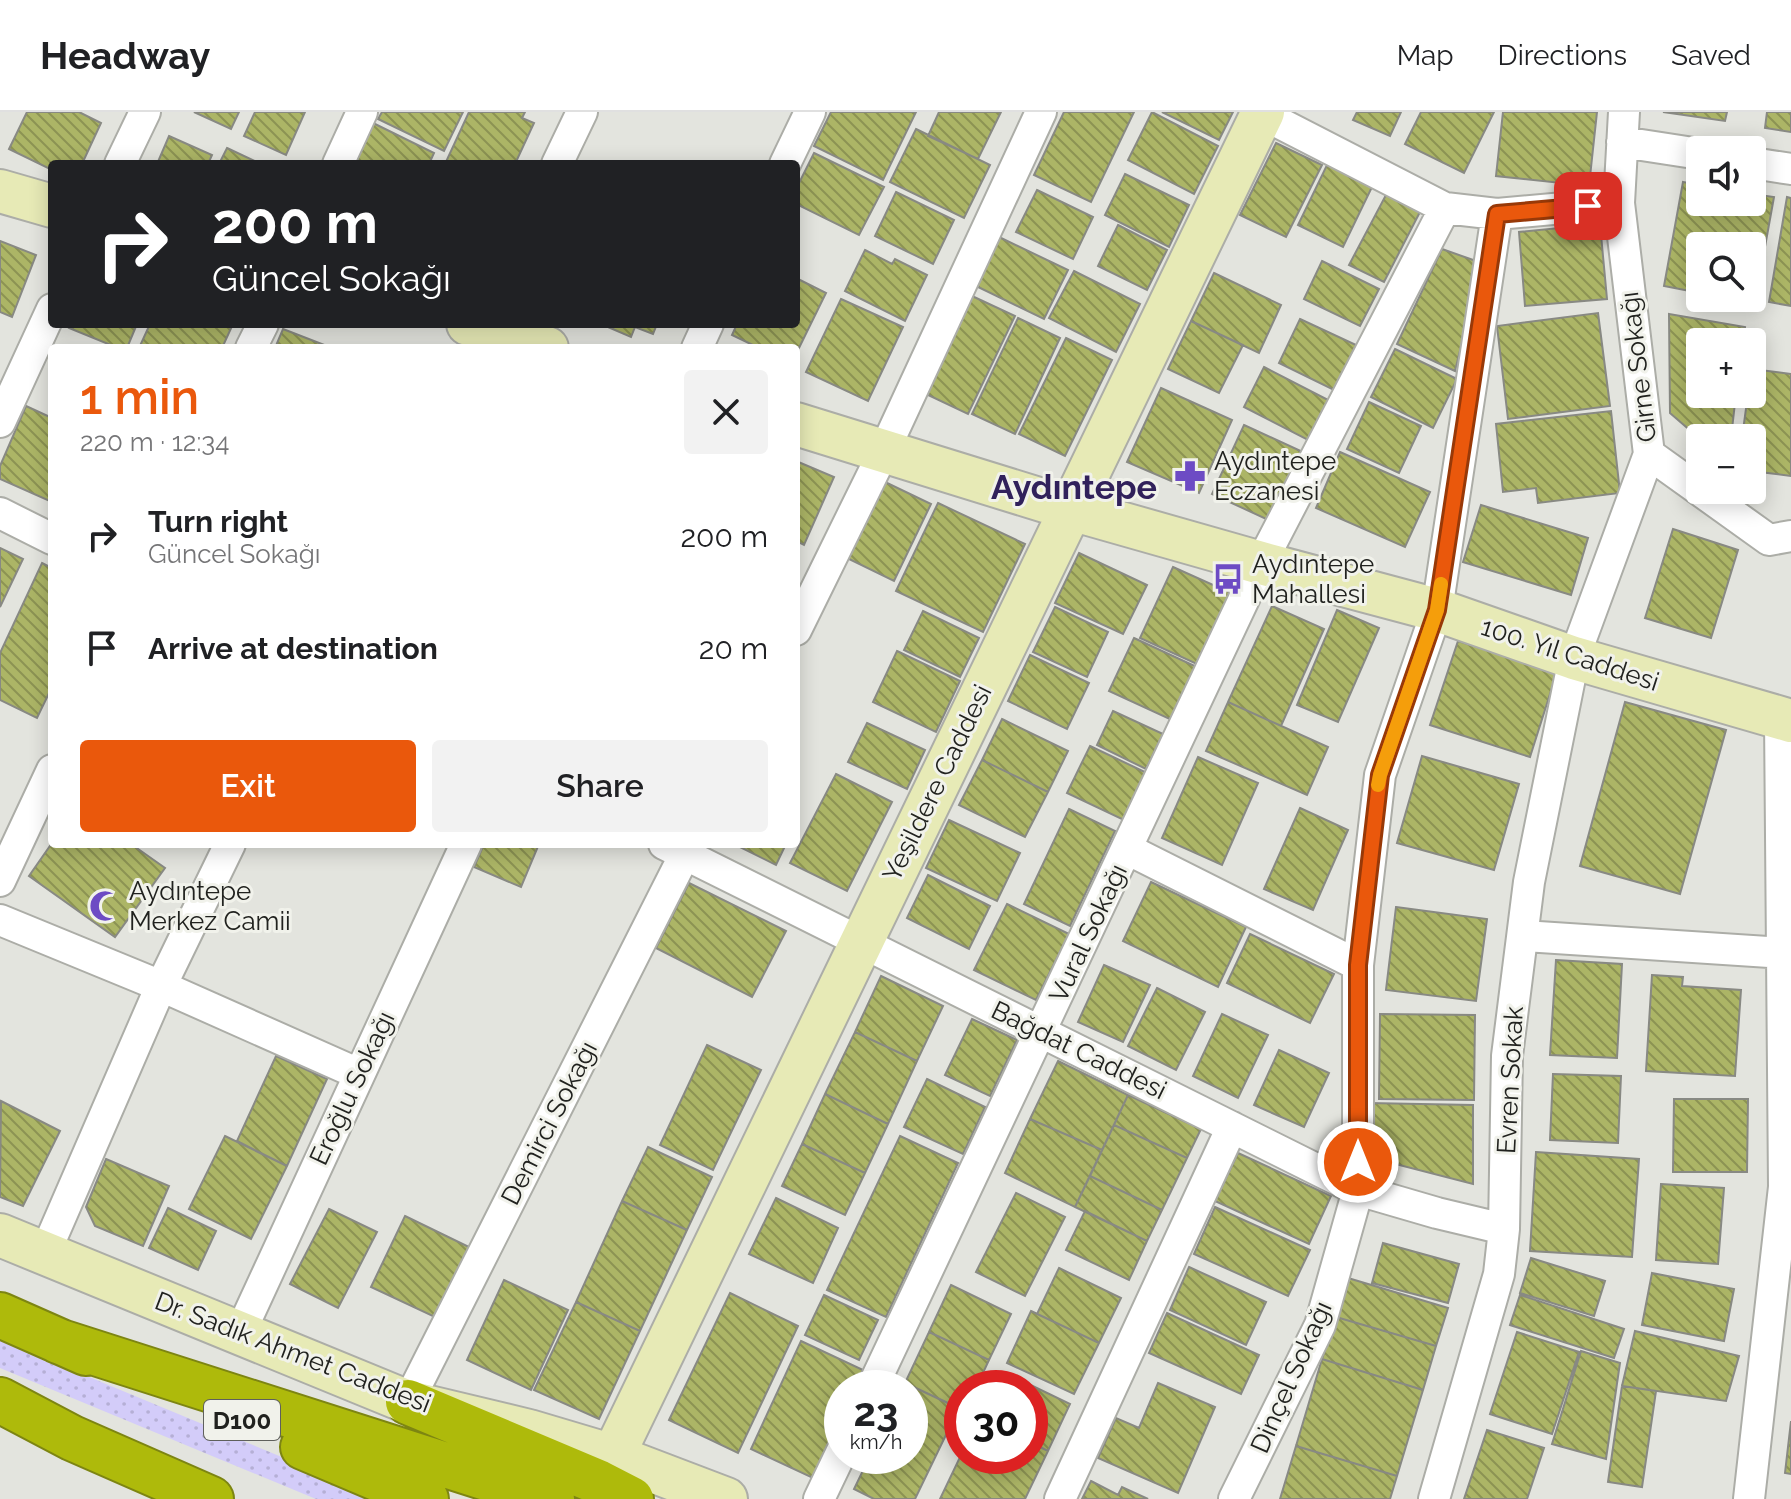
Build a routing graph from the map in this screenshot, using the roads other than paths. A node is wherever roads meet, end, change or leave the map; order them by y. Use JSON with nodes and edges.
{"nodes":[{"id":1,"x":145,"y":112,"type":"edge"},
{"id":2,"x":362,"y":112,"type":"edge"},
{"id":3,"x":582,"y":112,"type":"edge"},
{"id":4,"x":810,"y":112,"type":"edge"},
{"id":5,"x":1041,"y":112,"type":"edge"},
{"id":6,"x":1624,"y":112,"type":"edge"},
{"id":7,"x":1262,"y":113,"type":"edge"},
{"id":8,"x":1622,"y":142,"type":"junction"},
{"id":9,"x":1686,"y":152,"type":"edge"},
{"id":10,"x":122,"y":160,"type":"edge"},
{"id":11,"x":340,"y":160,"type":"edge"},
{"id":12,"x":559,"y":160,"type":"edge"},
{"id":13,"x":787,"y":160,"type":"edge"},
{"id":14,"x":1766,"y":165,"type":"edge"},
{"id":15,"x":1791,"y":169,"type":"edge"},
{"id":16,"x":0,"y":191,"type":"edge"},
{"id":17,"x":1619,"y":203,"type":"junction"},
{"id":18,"x":48,"y":205,"type":"edge"},
{"id":19,"x":1445,"y":208,"type":"junction"},
{"id":20,"x":1497,"y":214,"type":"junction"},
{"id":21,"x":48,"y":318,"type":"edge"},
{"id":22,"x":474,"y":331,"type":"edge"},
{"id":23,"x":530,"y":344,"type":"edge"},
{"id":24,"x":0,"y":422,"type":"edge"},
{"id":25,"x":800,"y":425,"type":"edge"},
{"id":26,"x":884,"y":451,"type":"junction"},
{"id":27,"x":1649,"y":454,"type":"junction"},
{"id":28,"x":1071,"y":509,"type":"junction"},
{"id":29,"x":0,"y":513,"type":"edge"},
{"id":30,"x":1791,"y":536,"type":"edge"},
{"id":31,"x":48,"y":537,"type":"edge"},
{"id":32,"x":1261,"y":563,"type":"junction"},
{"id":33,"x":1437,"y":610,"type":"junction"},
{"id":34,"x":800,"y":622,"type":"edge"},
{"id":35,"x":1574,"y":658,"type":"junction"},
{"id":36,"x":1786,"y":719,"type":"edge"},
{"id":37,"x":48,"y":779,"type":"edge"},
{"id":38,"x":228,"y":848,"type":"edge"},
{"id":39,"x":464,"y":848,"type":"edge"},
{"id":40,"x":680,"y":848,"type":"edge"},
{"id":41,"x":682,"y":848,"type":"edge"},
{"id":42,"x":1127,"y":849,"type":"junction"},
{"id":43,"x":0,"y":881,"type":"edge"},
{"id":44,"x":0,"y":920,"type":"edge"},
{"id":45,"x":1523,"y":936,"type":"junction"},
{"id":46,"x":861,"y":942,"type":"junction"},
{"id":47,"x":1783,"y":953,"type":"junction"},
{"id":48,"x":1358,"y":965,"type":"junction"},
{"id":49,"x":161,"y":986,"type":"junction"},
{"id":50,"x":1041,"y":1032,"type":"junction"},
{"id":51,"x":359,"y":1074,"type":"junction"},
{"id":52,"x":1232,"y":1127,"type":"junction"},
{"id":53,"x":1358,"y":1190,"type":"junction"},
{"id":54,"x":1504,"y":1229,"type":"junction"},
{"id":55,"x":0,"y":1235,"type":"edge"},
{"id":56,"x":45,"y":1253,"type":"junction"},
{"id":57,"x":0,"y":1315,"type":"edge"},
{"id":58,"x":240,"y":1333,"type":"junction"},
{"id":59,"x":58,"y":1341,"type":"junction"},
{"id":60,"x":881,"y":1370,"type":"edge"},
{"id":61,"x":0,"y":1400,"type":"edge"},
{"id":62,"x":408,"y":1402,"type":"junction"},
{"id":63,"x":0,"y":1420,"type":"edge"},
{"id":64,"x":72,"y":1438,"type":"junction"},
{"id":65,"x":613,"y":1456,"type":"junction"},
{"id":66,"x":831,"y":1474,"type":"edge"},
{"id":67,"x":211,"y":1499,"type":"edge"},
{"id":68,"x":426,"y":1499,"type":"edge"},
{"id":69,"x":552,"y":1499,"type":"edge"},
{"id":70,"x":631,"y":1499,"type":"edge"},
{"id":71,"x":726,"y":1499,"type":"edge"},
{"id":72,"x":819,"y":1499,"type":"edge"},
{"id":73,"x":1060,"y":1499,"type":"edge"},
{"id":74,"x":1234,"y":1499,"type":"edge"},
{"id":75,"x":1434,"y":1499,"type":"edge"},
{"id":76,"x":1749,"y":1499,"type":"edge"}],
"edges":[{"from":1,"to":10,"type":"street"},
{"from":2,"to":11,"type":"street"},
{"from":3,"to":12,"type":"street"},
{"from":4,"to":13,"type":"street"},
{"from":5,"to":26,"type":"street"},
{"from":6,"to":8,"type":"street","name":"Girne Sokağı"},
{"from":7,"to":19,"type":"street"},
{"from":7,"to":28,"type":"street","name":"Yeşildere Caddesi"},
{"from":8,"to":9,"type":"street"},
{"from":8,"to":17,"type":"street","name":"Girne Sokağı"},
{"from":14,"to":15,"type":"street"},
{"from":16,"to":18,"type":"street"},
{"from":17,"to":20,"type":"street"},
{"from":17,"to":27,"type":"street","name":"Girne Sokağı"},
{"from":19,"to":20,"type":"street"},
{"from":19,"to":32,"type":"street","name":"Vural Sokağı"},
{"from":20,"to":33,"type":"street","name":"Dinçel Sokağı"},
{"from":21,"to":24,"type":"street"},
{"from":22,"to":23,"type":"street"},
{"from":25,"to":26,"type":"street","name":"100. Yıl Caddesi"},
{"from":26,"to":28,"type":"street","name":"100. Yıl Caddesi"},
{"from":26,"to":34,"type":"street"},
{"from":27,"to":30,"type":"street"},
{"from":27,"to":35,"type":"street","name":"Girne Sokağı"},
{"from":28,"to":32,"type":"street","name":"100. Yıl Caddesi"},
{"from":28,"to":46,"type":"street","name":"Yeşildere Caddesi"},
{"from":29,"to":31,"type":"street"},
{"from":32,"to":33,"type":"street","name":"100. Yıl Caddesi"},
{"from":32,"to":42,"type":"street","name":"Vural Sokağı"},
{"from":33,"to":35,"type":"street","name":"100. Yıl Caddesi"},
{"from":33,"to":48,"type":"street","name":"Dinçel Sokağı"},
{"from":35,"to":36,"type":"street","name":"100. Yıl Caddesi"},
{"from":35,"to":45,"type":"street","name":"Evren Sokak"},
{"from":36,"to":47,"type":"street"},
{"from":37,"to":43,"type":"street"},
{"from":38,"to":49,"type":"street"},
{"from":39,"to":51,"type":"street","name":"Eroğlu Sokağı"},
{"from":40,"to":62,"type":"street","name":"Demirci Sokağı"},
{"from":41,"to":46,"type":"street","name":"Bağdat Caddesi"},
{"from":42,"to":48,"type":"street"},
{"from":42,"to":50,"type":"street","name":"Vural Sokağı"},
{"from":44,"to":49,"type":"street"},
{"from":45,"to":47,"type":"street"},
{"from":45,"to":54,"type":"street","name":"Evren Sokak"},
{"from":46,"to":50,"type":"street","name":"Bağdat Caddesi"},
{"from":46,"to":65,"type":"street","name":"Yeşildere Caddesi"},
{"from":47,"to":76,"type":"street"},
{"from":48,"to":53,"type":"street","name":"Dinçel Sokağı"},
{"from":49,"to":51,"type":"street"},
{"from":49,"to":56,"type":"street"},
{"from":50,"to":52,"type":"street","name":"Bağdat Caddesi"},
{"from":50,"to":60,"type":"street","name":"Vural Sokağı"},
{"from":51,"to":58,"type":"street","name":"Eroğlu Sokağı"},
{"from":52,"to":53,"type":"street","name":"Bağdat Caddesi"},
{"from":52,"to":73,"type":"street"},
{"from":53,"to":54,"type":"street","name":"Bağdat Caddesi"},
{"from":53,"to":74,"type":"street","name":"Dinçel Sokağı"},
{"from":54,"to":75,"type":"street","name":"Evren Sokak"},
{"from":55,"to":56,"type":"street","name":"Dr. Sadık Ahmet Caddesi"},
{"from":56,"to":58,"type":"street","name":"Dr. Sadık Ahmet Caddesi"},
{"from":57,"to":59,"type":"highway","number":"D100"},
{"from":58,"to":62,"type":"street","name":"Dr. Sadık Ahmet Caddesi"},
{"from":59,"to":68,"type":"highway","number":"D100"},
{"from":59,"to":69,"type":"highway"},
{"from":61,"to":64,"type":"highway"},
{"from":62,"to":65,"type":"street","name":"Dr. Sadık Ahmet Caddesi"},
{"from":62,"to":70,"type":"highway"},
{"from":63,"to":64,"type":"highway"},
{"from":64,"to":67,"type":"highway"},
{"from":65,"to":71,"type":"street","name":"Dr. Sadık Ahmet Caddesi"},
{"from":66,"to":72,"type":"street"}]}
